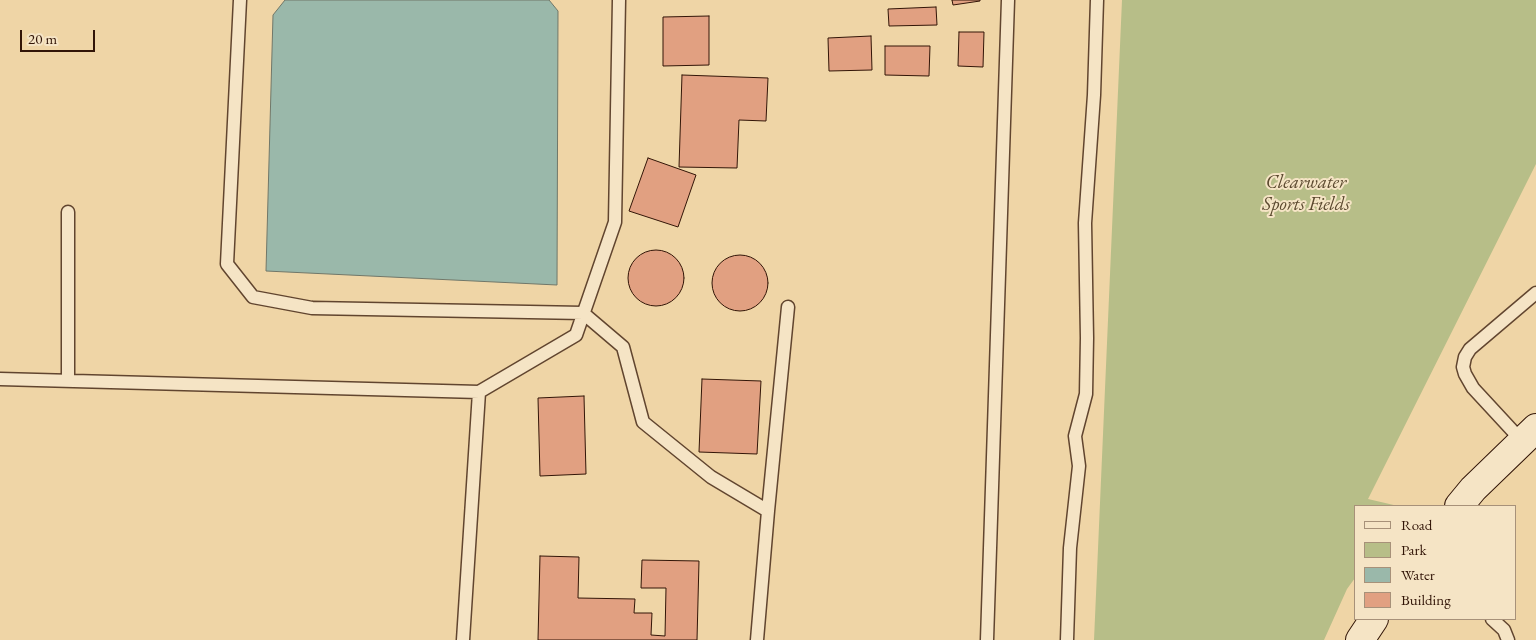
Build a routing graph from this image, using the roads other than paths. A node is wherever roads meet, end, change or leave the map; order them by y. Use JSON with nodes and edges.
{"nodes":[{"id":1,"x":240,"y":0,"type":"edge"},
{"id":2,"x":619,"y":0,"type":"edge"},
{"id":3,"x":1008,"y":0,"type":"edge"},
{"id":4,"x":1097,"y":0,"type":"edge"},
{"id":5,"x":68,"y":212,"type":"dead end"},
{"id":6,"x":1536,"y":293,"type":"edge"},
{"id":7,"x":788,"y":307,"type":"dead end"},
{"id":8,"x":584,"y":313,"type":"junction"},
{"id":9,"x":0,"y":379,"type":"edge"},
{"id":10,"x":68,"y":381,"type":"junction"},
{"id":11,"x":479,"y":392,"type":"junction"},
{"id":12,"x":1529,"y":435,"type":"edge"},
{"id":13,"x":1460,"y":505,"type":"edge"},
{"id":14,"x":768,"y":512,"type":"junction"},
{"id":15,"x":1373,"y":620,"type":"edge"},
{"id":16,"x":1493,"y":620,"type":"edge"},
{"id":17,"x":463,"y":640,"type":"edge"},
{"id":18,"x":757,"y":640,"type":"edge"},
{"id":19,"x":987,"y":640,"type":"edge"},
{"id":20,"x":1067,"y":640,"type":"edge"},
{"id":21,"x":1360,"y":640,"type":"edge"},
{"id":22,"x":1508,"y":640,"type":"edge"}],
"edges":[{"from":1,"to":8,"type":"lane"},
{"from":2,"to":8,"type":"lane"},
{"from":3,"to":19,"type":"lane"},
{"from":4,"to":20,"type":"lane"},
{"from":5,"to":10,"type":"lane"},
{"from":6,"to":12,"type":"lane"},
{"from":7,"to":14,"type":"lane"},
{"from":8,"to":11,"type":"lane"},
{"from":8,"to":14,"type":"lane"},
{"from":9,"to":10,"type":"lane"},
{"from":10,"to":11,"type":"lane"},
{"from":11,"to":17,"type":"lane"},
{"from":12,"to":13,"type":"main road"},
{"from":14,"to":18,"type":"lane"},
{"from":15,"to":21,"type":"main road"},
{"from":16,"to":22,"type":"lane"}]}
